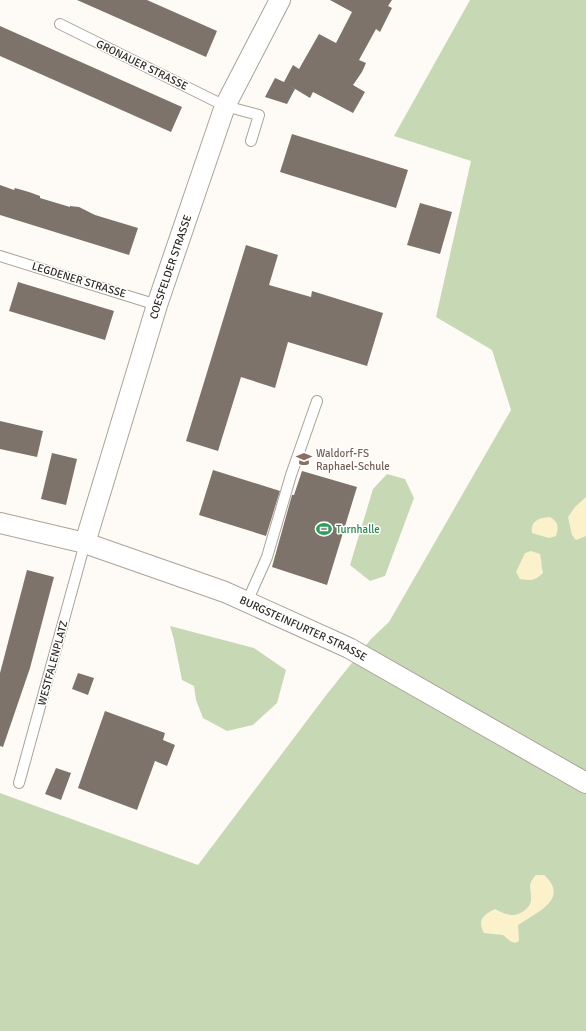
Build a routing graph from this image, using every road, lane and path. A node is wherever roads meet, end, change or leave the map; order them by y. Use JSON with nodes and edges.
{"nodes":[{"id":1,"x":280,"y":0,"type":"edge"},
{"id":2,"x":60,"y":24,"type":"dead end"},
{"id":3,"x":225,"y":106,"type":"junction"},
{"id":4,"x":251,"y":141,"type":"dead end"},
{"id":5,"x":0,"y":256,"type":"edge"},
{"id":6,"x":157,"y":305,"type":"junction"},
{"id":7,"x":317,"y":401,"type":"dead end"},
{"id":8,"x":0,"y":523,"type":"edge"},
{"id":9,"x":85,"y":543,"type":"junction"},
{"id":10,"x":247,"y":602,"type":"junction"},
{"id":11,"x":19,"y":783,"type":"dead end"},
{"id":12,"x":586,"y":783,"type":"edge"}],
"edges":[{"from":1,"to":3,"type":"street","name":"COESFELDER STRASSE"},
{"from":2,"to":3,"type":"lane","name":"GRONAUER STRASSE"},
{"from":3,"to":4,"type":"lane","name":"GRONAUER STRASSE"},
{"from":3,"to":6,"type":"street","name":"COESFELDER STRASSE"},
{"from":5,"to":6,"type":"lane","name":"LEGDENER STRASSE"},
{"from":6,"to":9,"type":"street","name":"COESFELDER STRASSE"},
{"from":7,"to":10,"type":"lane"},
{"from":8,"to":9,"type":"street","name":"BURGSTEINFURTER STRASSE"},
{"from":9,"to":10,"type":"street","name":"BURGSTEINFURTER STRASSE"},
{"from":9,"to":11,"type":"lane","name":"WESTFALENPLATZ"},
{"from":10,"to":12,"type":"street","name":"BURGSTEINFURTER STRASSE"}]}
